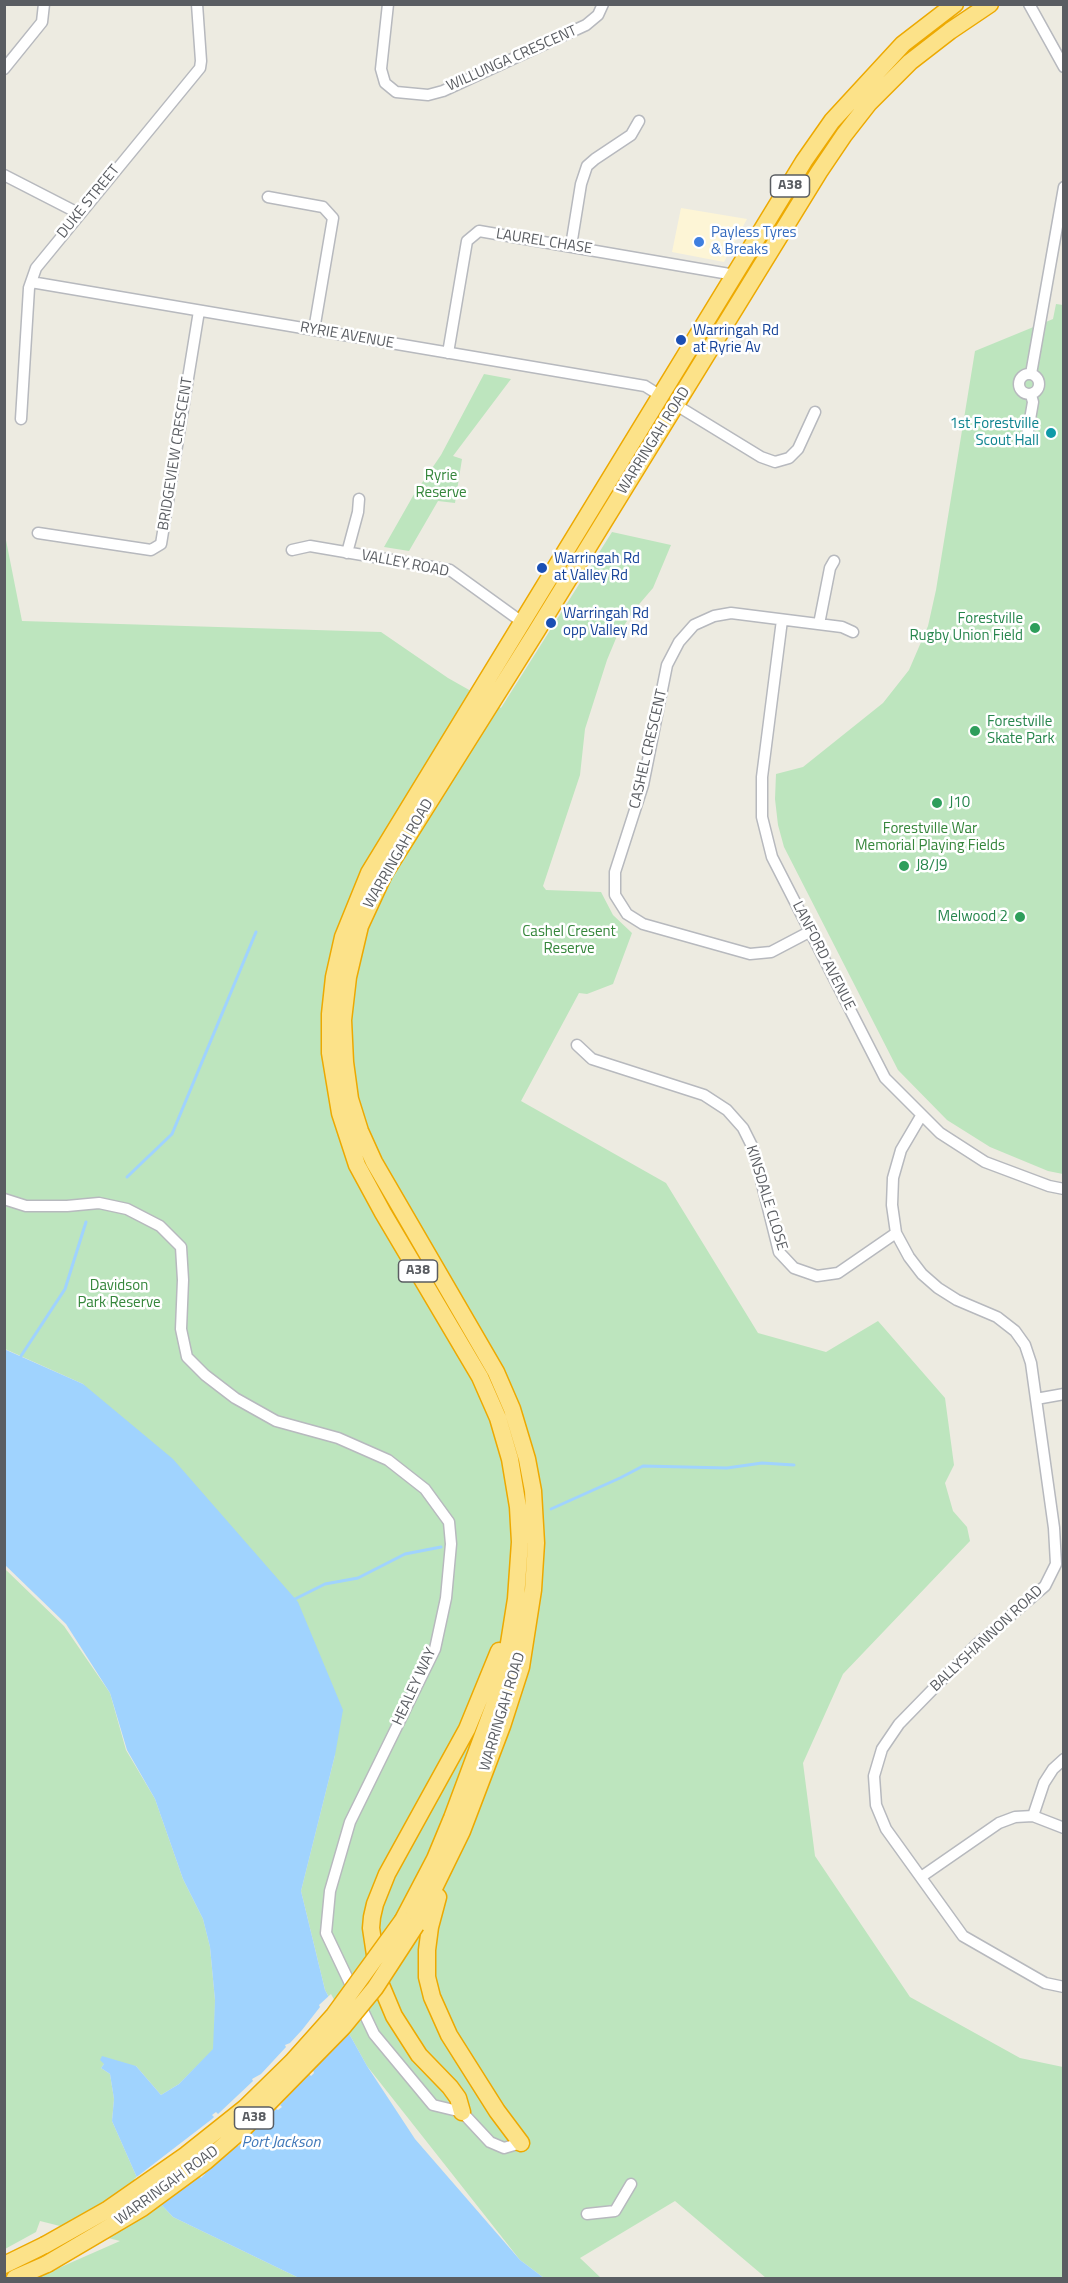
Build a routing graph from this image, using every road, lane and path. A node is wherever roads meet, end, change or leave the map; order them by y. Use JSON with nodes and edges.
{"nodes":[{"id":1,"x":44,"y":4,"type":"edge"},
{"id":2,"x":196,"y":4,"type":"edge"},
{"id":3,"x":388,"y":4,"type":"edge"},
{"id":4,"x":603,"y":4,"type":"edge"},
{"id":5,"x":955,"y":4,"type":"edge"},
{"id":6,"x":990,"y":4,"type":"edge"},
{"id":7,"x":1029,"y":4,"type":"edge"},
{"id":8,"x":1064,"y":67,"type":"edge"},
{"id":9,"x":4,"y":69,"type":"edge"},
{"id":10,"x":639,"y":121,"type":"dead end"},
{"id":11,"x":4,"y":175,"type":"edge"},
{"id":12,"x":1064,"y":187,"type":"edge"},
{"id":13,"x":268,"y":197,"type":"dead end"},
{"id":14,"x":80,"y":214,"type":"junction"},
{"id":15,"x":571,"y":246,"type":"junction"},
{"id":16,"x":735,"y":275,"type":"junction"},
{"id":17,"x":31,"y":282,"type":"junction"},
{"id":18,"x":199,"y":311,"type":"junction"},
{"id":19,"x":314,"y":330,"type":"junction"},
{"id":20,"x":448,"y":353,"type":"junction"},
{"id":21,"x":661,"y":396,"type":"junction"},
{"id":22,"x":676,"y":405,"type":"junction"},
{"id":23,"x":815,"y":412,"type":"dead end"},
{"id":24,"x":21,"y":419,"type":"dead end"},
{"id":25,"x":1027,"y":437,"type":"dead end"},
{"id":26,"x":359,"y":499,"type":"dead end"},
{"id":27,"x":38,"y":533,"type":"dead end"},
{"id":28,"x":292,"y":550,"type":"dead end"},
{"id":29,"x":347,"y":553,"type":"junction"},
{"id":30,"x":834,"y":561,"type":"dead end"},
{"id":31,"x":782,"y":620,"type":"junction"},
{"id":32,"x":522,"y":622,"type":"junction"},
{"id":33,"x":819,"y":624,"type":"junction"},
{"id":34,"x":536,"y":632,"type":"junction"},
{"id":35,"x":853,"y":632,"type":"dead end"},
{"id":36,"x":811,"y":931,"type":"junction"},
{"id":37,"x":577,"y":1045,"type":"dead end"},
{"id":38,"x":921,"y":1116,"type":"junction"},
{"id":39,"x":1064,"y":1189,"type":"edge"},
{"id":40,"x":4,"y":1199,"type":"edge"},
{"id":41,"x":896,"y":1233,"type":"junction"},
{"id":42,"x":1064,"y":1394,"type":"edge"},
{"id":43,"x":1036,"y":1399,"type":"junction"},
{"id":44,"x":515,"y":1609,"type":"junction"},
{"id":45,"x":1064,"y":1759,"type":"edge"},
{"id":46,"x":1033,"y":1816,"type":"junction"},
{"id":47,"x":1064,"y":1828,"type":"edge"},
{"id":48,"x":449,"y":1859,"type":"junction"},
{"id":49,"x":921,"y":1877,"type":"junction"},
{"id":50,"x":409,"y":1922,"type":"junction"},
{"id":51,"x":1064,"y":1987,"type":"edge"},
{"id":52,"x":462,"y":2112,"type":"junction"},
{"id":53,"x":521,"y":2143,"type":"joint"},
{"id":54,"x":631,"y":2184,"type":"dead end"},
{"id":55,"x":587,"y":2214,"type":"dead end"},
{"id":56,"x":4,"y":2265,"type":"edge"},
{"id":57,"x":15,"y":2278,"type":"edge"}],
"edges":[{"from":1,"to":9,"type":"street"},
{"from":2,"to":14,"type":"street","name":"DUKE STREET"},
{"from":3,"to":4,"type":"street","name":"WILLUNGA CRESCENT"},
{"from":5,"to":16,"type":"highway","name":"WARRINGAH ROAD","number":"A38"},
{"from":6,"to":22,"type":"highway","name":"WARRINGAH ROAD","number":"A38"},
{"from":7,"to":8,"type":"street"},
{"from":10,"to":15,"type":"street"},
{"from":11,"to":14,"type":"street"},
{"from":12,"to":25,"type":"street"},
{"from":13,"to":19,"type":"street"},
{"from":14,"to":17,"type":"street","name":"DUKE STREET"},
{"from":15,"to":16,"type":"street","name":"LAUREL CHASE"},
{"from":15,"to":20,"type":"street","name":"LAUREL CHASE"},
{"from":16,"to":21,"type":"highway","name":"WARRINGAH ROAD","number":"A38"},
{"from":17,"to":18,"type":"street","name":"RYRIE AVENUE"},
{"from":17,"to":24,"type":"street","name":"DUKE STREET"},
{"from":18,"to":19,"type":"street","name":"RYRIE AVENUE"},
{"from":18,"to":27,"type":"street","name":"BRIDGEVIEW CRESCENT"},
{"from":19,"to":20,"type":"street","name":"RYRIE AVENUE"},
{"from":20,"to":21,"type":"street","name":"RYRIE AVENUE"},
{"from":21,"to":22,"type":"highway"},
{"from":21,"to":32,"type":"highway","name":"WARRINGAH ROAD","number":"A38"},
{"from":22,"to":23,"type":"street"},
{"from":22,"to":34,"type":"highway","name":"WARRINGAH ROAD","number":"A38"},
{"from":26,"to":29,"type":"street"},
{"from":28,"to":29,"type":"street","name":"VALLEY ROAD"},
{"from":29,"to":32,"type":"street","name":"VALLEY ROAD"},
{"from":30,"to":33,"type":"street"},
{"from":31,"to":33,"type":"street","name":"CASHEL CRESCENT"},
{"from":31,"to":36,"type":"street","name":"LANFORD AVENUE"},
{"from":31,"to":36,"type":"street","name":"CASHEL CRESCENT"},
{"from":32,"to":34,"type":"highway","name":"VALLEY ROAD"},
{"from":32,"to":44,"type":"highway","name":"WARRINGAH ROAD","number":"A38"},
{"from":33,"to":35,"type":"street","name":"CASHEL CRESCENT"},
{"from":34,"to":48,"type":"highway","name":"WARRINGAH ROAD","number":"A38"},
{"from":36,"to":38,"type":"street","name":"LANFORD AVENUE"},
{"from":37,"to":41,"type":"street","name":"KINSDALE CLOSE"},
{"from":38,"to":39,"type":"street","name":"LANFORD AVENUE"},
{"from":38,"to":41,"type":"street","name":"BALLYSHANNON ROAD"},
{"from":40,"to":52,"type":"street","name":"HEALEY WAY"},
{"from":41,"to":43,"type":"street","name":"BALLYSHANNON ROAD"},
{"from":42,"to":43,"type":"street"},
{"from":43,"to":49,"type":"street","name":"BALLYSHANNON ROAD"},
{"from":44,"to":50,"type":"highway","name":"WARRINGAH ROAD","number":"A38"},
{"from":44,"to":52,"type":"highway"},
{"from":45,"to":46,"type":"street"},
{"from":46,"to":47,"type":"street"},
{"from":46,"to":49,"type":"street"},
{"from":48,"to":50,"type":"highway","name":"WARRINGAH ROAD","number":"A38"},
{"from":48,"to":53,"type":"highway"},
{"from":49,"to":51,"type":"street","name":"BALLYSHANNON ROAD"},
{"from":50,"to":56,"type":"highway","name":"WARRINGAH ROAD","number":"A38","bridge":true},
{"from":50,"to":57,"type":"highway","name":"WARRINGAH ROAD","number":"A38","bridge":true},
{"from":52,"to":53,"type":"street"},
{"from":54,"to":55,"type":"street"}]}
